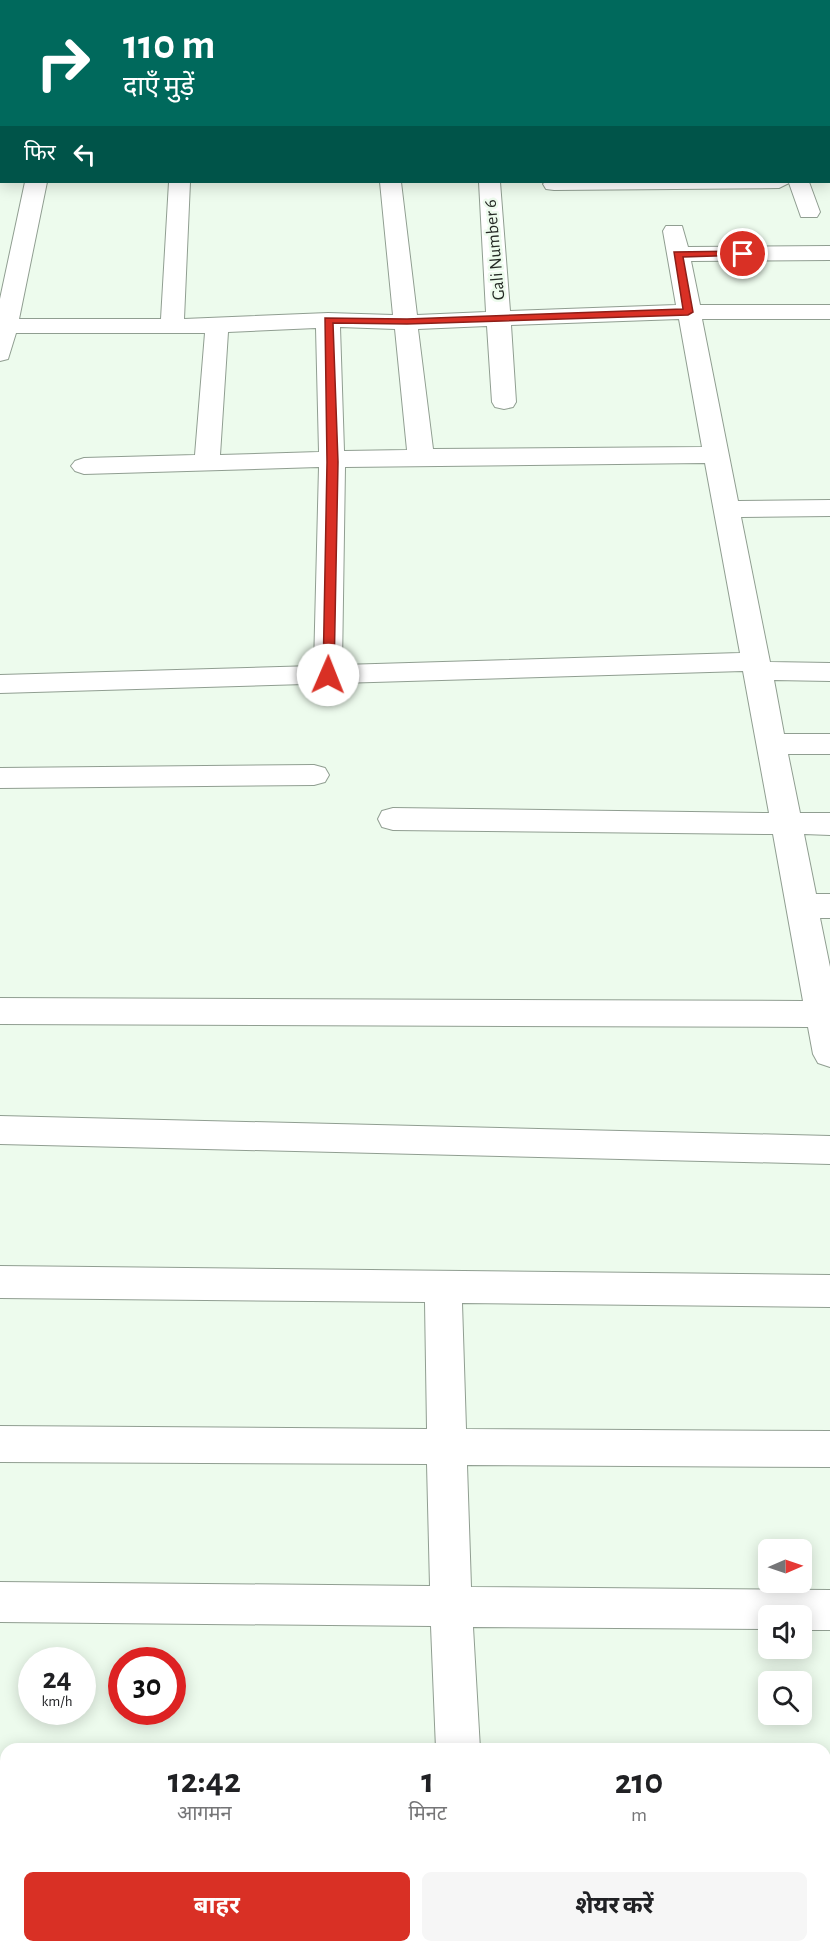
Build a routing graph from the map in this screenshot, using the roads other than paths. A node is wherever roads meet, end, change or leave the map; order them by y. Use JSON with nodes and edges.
{"nodes":[{"id":1,"x":36,"y":183,"type":"edge"},
{"id":2,"x":179,"y":183,"type":"edge"},
{"id":3,"x":390,"y":183,"type":"edge"},
{"id":4,"x":489,"y":183,"type":"edge"},
{"id":5,"x":666,"y":183,"type":"edge"},
{"id":6,"x":799,"y":183,"type":"edge"},
{"id":7,"x":554,"y":184,"type":"dead end"},
{"id":8,"x":809,"y":212,"type":"dead end"},
{"id":9,"x":830,"y":253,"type":"edge"},
{"id":10,"x":688,"y":312,"type":"junction"},
{"id":11,"x":830,"y":312,"type":"edge"},
{"id":12,"x":500,"y":318,"type":"junction"},
{"id":13,"x":328,"y":320,"type":"junction"},
{"id":14,"x":407,"y":321,"type":"junction"},
{"id":15,"x":3,"y":326,"type":"edge"},
{"id":16,"x":172,"y":326,"type":"junction"},
{"id":17,"x":217,"y":326,"type":"junction"},
{"id":18,"x":0,"y":354,"type":"edge"},
{"id":19,"x":504,"y":402,"type":"dead end"},
{"id":20,"x":716,"y":455,"type":"junction"},
{"id":21,"x":421,"y":457,"type":"junction"},
{"id":22,"x":332,"y":462,"type":"junction"},
{"id":23,"x":207,"y":464,"type":"junction"},
{"id":24,"x":84,"y":466,"type":"dead end"},
{"id":25,"x":830,"y":508,"type":"edge"},
{"id":26,"x":725,"y":509,"type":"junction"},
{"id":27,"x":756,"y":666,"type":"junction"},
{"id":28,"x":830,"y":672,"type":"edge"},
{"id":29,"x":328,"y":675,"type":"junction"},
{"id":30,"x":0,"y":684,"type":"edge"},
{"id":31,"x":771,"y":744,"type":"junction"},
{"id":32,"x":830,"y":744,"type":"edge"},
{"id":33,"x":314,"y":775,"type":"dead end"},
{"id":34,"x":0,"y":777,"type":"edge"},
{"id":35,"x":393,"y":819,"type":"dead end"},
{"id":36,"x":830,"y":824,"type":"edge"},
{"id":37,"x":786,"y":825,"type":"junction"},
{"id":38,"x":816,"y":906,"type":"edge"},
{"id":39,"x":0,"y":1011,"type":"edge"},
{"id":40,"x":826,"y":1014,"type":"edge"},
{"id":41,"x":830,"y":1054,"type":"edge"},
{"id":42,"x":0,"y":1130,"type":"edge"},
{"id":43,"x":830,"y":1150,"type":"edge"},
{"id":44,"x":0,"y":1282,"type":"edge"},
{"id":45,"x":443,"y":1287,"type":"junction"},
{"id":46,"x":830,"y":1292,"type":"edge"},
{"id":47,"x":0,"y":1444,"type":"edge"},
{"id":48,"x":446,"y":1446,"type":"junction"},
{"id":49,"x":830,"y":1449,"type":"edge"},
{"id":50,"x":0,"y":1602,"type":"edge"},
{"id":51,"x":451,"y":1606,"type":"junction"},
{"id":52,"x":830,"y":1610,"type":"edge"},
{"id":53,"x":458,"y":1743,"type":"edge"}],
"edges":[{"from":1,"to":15,"type":"street"},
{"from":2,"to":16,"type":"street"},
{"from":3,"to":14,"type":"street"},
{"from":4,"to":12,"type":"street","name":"Gali Number 6"},
{"from":5,"to":7,"type":"street"},
{"from":6,"to":8,"type":"street"},
{"from":9,"to":10,"type":"street"},
{"from":10,"to":11,"type":"street"},
{"from":10,"to":12,"type":"street"},
{"from":10,"to":20,"type":"street"},
{"from":12,"to":14,"type":"street"},
{"from":12,"to":19,"type":"street","name":"Gali Number 6"},
{"from":13,"to":14,"type":"street"},
{"from":13,"to":17,"type":"street"},
{"from":13,"to":22,"type":"street"},
{"from":14,"to":21,"type":"street"},
{"from":15,"to":16,"type":"street"},
{"from":15,"to":18,"type":"street"},
{"from":16,"to":17,"type":"street"},
{"from":17,"to":23,"type":"street"},
{"from":20,"to":21,"type":"street"},
{"from":20,"to":26,"type":"street"},
{"from":21,"to":22,"type":"street"},
{"from":22,"to":23,"type":"street"},
{"from":22,"to":29,"type":"street"},
{"from":23,"to":24,"type":"street"},
{"from":25,"to":26,"type":"street"},
{"from":26,"to":27,"type":"street"},
{"from":27,"to":28,"type":"street"},
{"from":27,"to":29,"type":"street"},
{"from":27,"to":31,"type":"street"},
{"from":29,"to":30,"type":"street"},
{"from":31,"to":32,"type":"street"},
{"from":31,"to":37,"type":"street"},
{"from":33,"to":34,"type":"street"},
{"from":35,"to":37,"type":"street"},
{"from":36,"to":37,"type":"street"},
{"from":37,"to":38,"type":"street"},
{"from":38,"to":40,"type":"street"},
{"from":39,"to":40,"type":"street"},
{"from":40,"to":41,"type":"street"},
{"from":42,"to":43,"type":"street"},
{"from":44,"to":45,"type":"street"},
{"from":45,"to":46,"type":"street"},
{"from":45,"to":48,"type":"street"},
{"from":47,"to":48,"type":"street"},
{"from":48,"to":49,"type":"street"},
{"from":48,"to":51,"type":"street"},
{"from":50,"to":51,"type":"street"},
{"from":51,"to":52,"type":"street"},
{"from":51,"to":53,"type":"street"}]}
